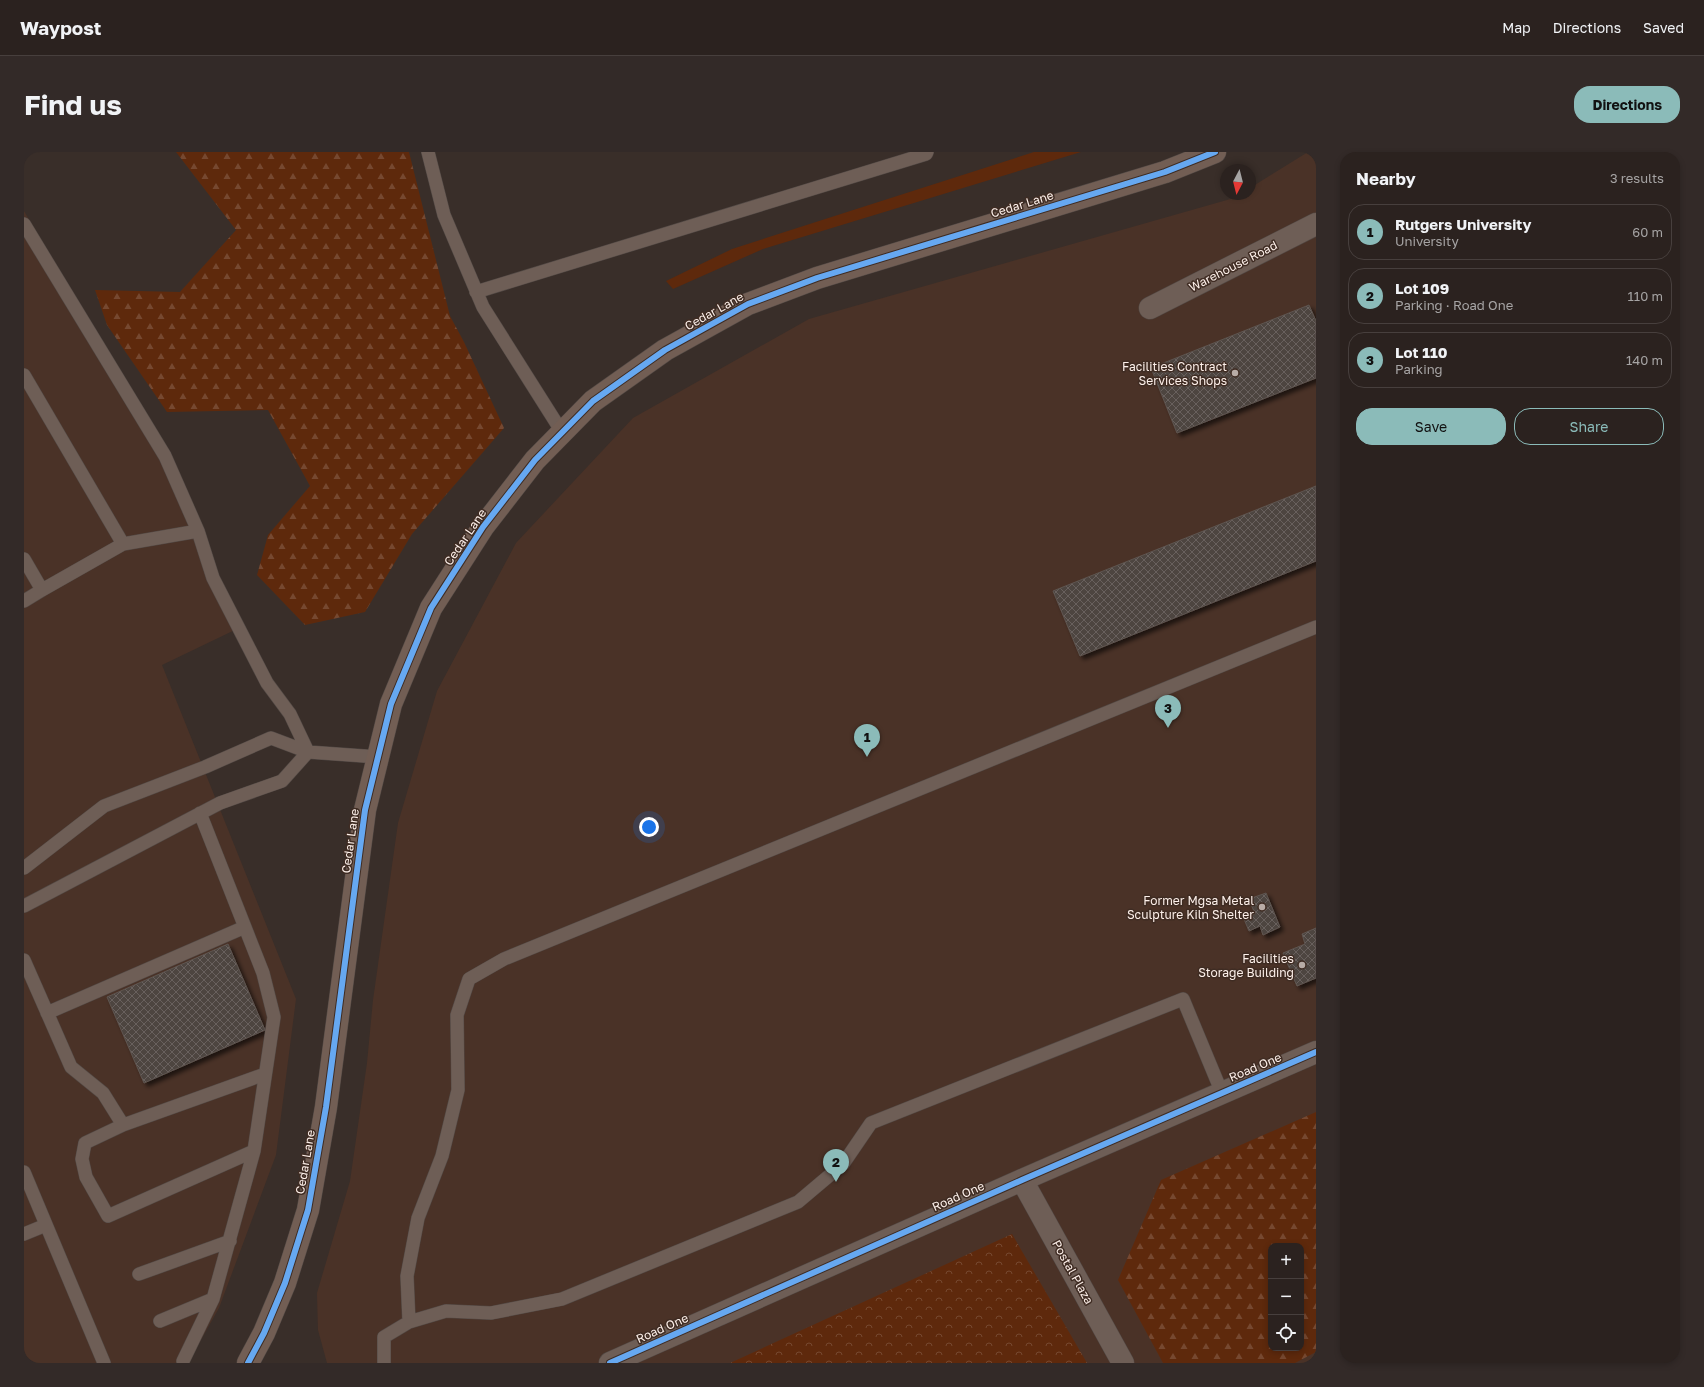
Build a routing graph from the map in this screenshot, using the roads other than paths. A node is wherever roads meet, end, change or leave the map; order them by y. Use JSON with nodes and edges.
{"nodes":[{"id":1,"x":428,"y":152,"type":"edge"},
{"id":2,"x":927,"y":152,"type":"edge"},
{"id":3,"x":1215,"y":152,"type":"edge"},
{"id":4,"x":24,"y":224,"type":"edge"},
{"id":5,"x":1316,"y":224,"type":"edge"},
{"id":6,"x":476,"y":292,"type":"junction"},
{"id":7,"x":1150,"y":308,"type":"dead end"},
{"id":8,"x":24,"y":375,"type":"edge"},
{"id":9,"x":562,"y":432,"type":"junction"},
{"id":10,"x":198,"y":531,"type":"junction"},
{"id":11,"x":123,"y":544,"type":"junction"},
{"id":12,"x":24,"y":559,"type":"edge"},
{"id":13,"x":42,"y":590,"type":"junction"},
{"id":14,"x":24,"y":601,"type":"edge"},
{"id":15,"x":1316,"y":627,"type":"edge"},
{"id":16,"x":308,"y":752,"type":"junction"},
{"id":17,"x":378,"y":757,"type":"junction"},
{"id":18,"x":200,"y":813,"type":"junction"},
{"id":19,"x":24,"y":868,"type":"edge"},
{"id":20,"x":24,"y":906,"type":"edge"},
{"id":21,"x":245,"y":927,"type":"junction"},
{"id":22,"x":24,"y":960,"type":"edge"},
{"id":23,"x":47,"y":1013,"type":"junction"},
{"id":24,"x":1316,"y":1052,"type":"edge"},
{"id":25,"x":266,"y":1074,"type":"junction"},
{"id":26,"x":1222,"y":1093,"type":"junction"},
{"id":27,"x":123,"y":1125,"type":"junction"},
{"id":28,"x":254,"y":1151,"type":"junction"},
{"id":29,"x":24,"y":1172,"type":"edge"},
{"id":30,"x":1022,"y":1180,"type":"junction"},
{"id":31,"x":46,"y":1225,"type":"junction"},
{"id":32,"x":24,"y":1234,"type":"edge"},
{"id":33,"x":230,"y":1241,"type":"junction"},
{"id":34,"x":139,"y":1274,"type":"dead end"},
{"id":35,"x":214,"y":1299,"type":"junction"},
{"id":36,"x":160,"y":1321,"type":"dead end"},
{"id":37,"x":409,"y":1322,"type":"junction"},
{"id":38,"x":183,"y":1361,"type":"dead end"},
{"id":39,"x":104,"y":1363,"type":"edge"},
{"id":40,"x":248,"y":1363,"type":"edge"},
{"id":41,"x":384,"y":1363,"type":"edge"},
{"id":42,"x":610,"y":1363,"type":"edge"},
{"id":43,"x":1123,"y":1363,"type":"edge"}],
"edges":[{"from":1,"to":6,"type":"lane"},
{"from":2,"to":6,"type":"lane"},
{"from":3,"to":9,"type":"street","name":"Cedar Lane"},
{"from":4,"to":10,"type":"lane"},
{"from":5,"to":7,"type":"street","name":"Warehouse Road"},
{"from":6,"to":9,"type":"lane"},
{"from":8,"to":11,"type":"lane"},
{"from":9,"to":17,"type":"street","name":"Cedar Lane"},
{"from":10,"to":11,"type":"lane"},
{"from":10,"to":16,"type":"lane"},
{"from":11,"to":13,"type":"lane"},
{"from":12,"to":13,"type":"lane"},
{"from":13,"to":14,"type":"lane"},
{"from":15,"to":37,"type":"lane"},
{"from":16,"to":17,"type":"lane"},
{"from":16,"to":18,"type":"lane"},
{"from":16,"to":19,"type":"lane"},
{"from":17,"to":40,"type":"street","name":"Cedar Lane"},
{"from":18,"to":20,"type":"lane"},
{"from":18,"to":21,"type":"lane"},
{"from":21,"to":23,"type":"lane"},
{"from":21,"to":25,"type":"lane"},
{"from":22,"to":23,"type":"lane"},
{"from":23,"to":27,"type":"lane"},
{"from":24,"to":26,"type":"street","name":"Road One"},
{"from":25,"to":27,"type":"lane"},
{"from":25,"to":28,"type":"lane"},
{"from":26,"to":30,"type":"street","name":"Road One"},
{"from":26,"to":37,"type":"lane"},
{"from":27,"to":28,"type":"lane"},
{"from":28,"to":33,"type":"lane"},
{"from":29,"to":31,"type":"lane"},
{"from":30,"to":42,"type":"street","name":"Road One"},
{"from":30,"to":43,"type":"street","name":"Postal Plaza"},
{"from":31,"to":32,"type":"lane"},
{"from":31,"to":39,"type":"lane"},
{"from":33,"to":34,"type":"lane"},
{"from":33,"to":35,"type":"lane"},
{"from":35,"to":36,"type":"lane"},
{"from":35,"to":38,"type":"lane"},
{"from":37,"to":41,"type":"lane"}]}
